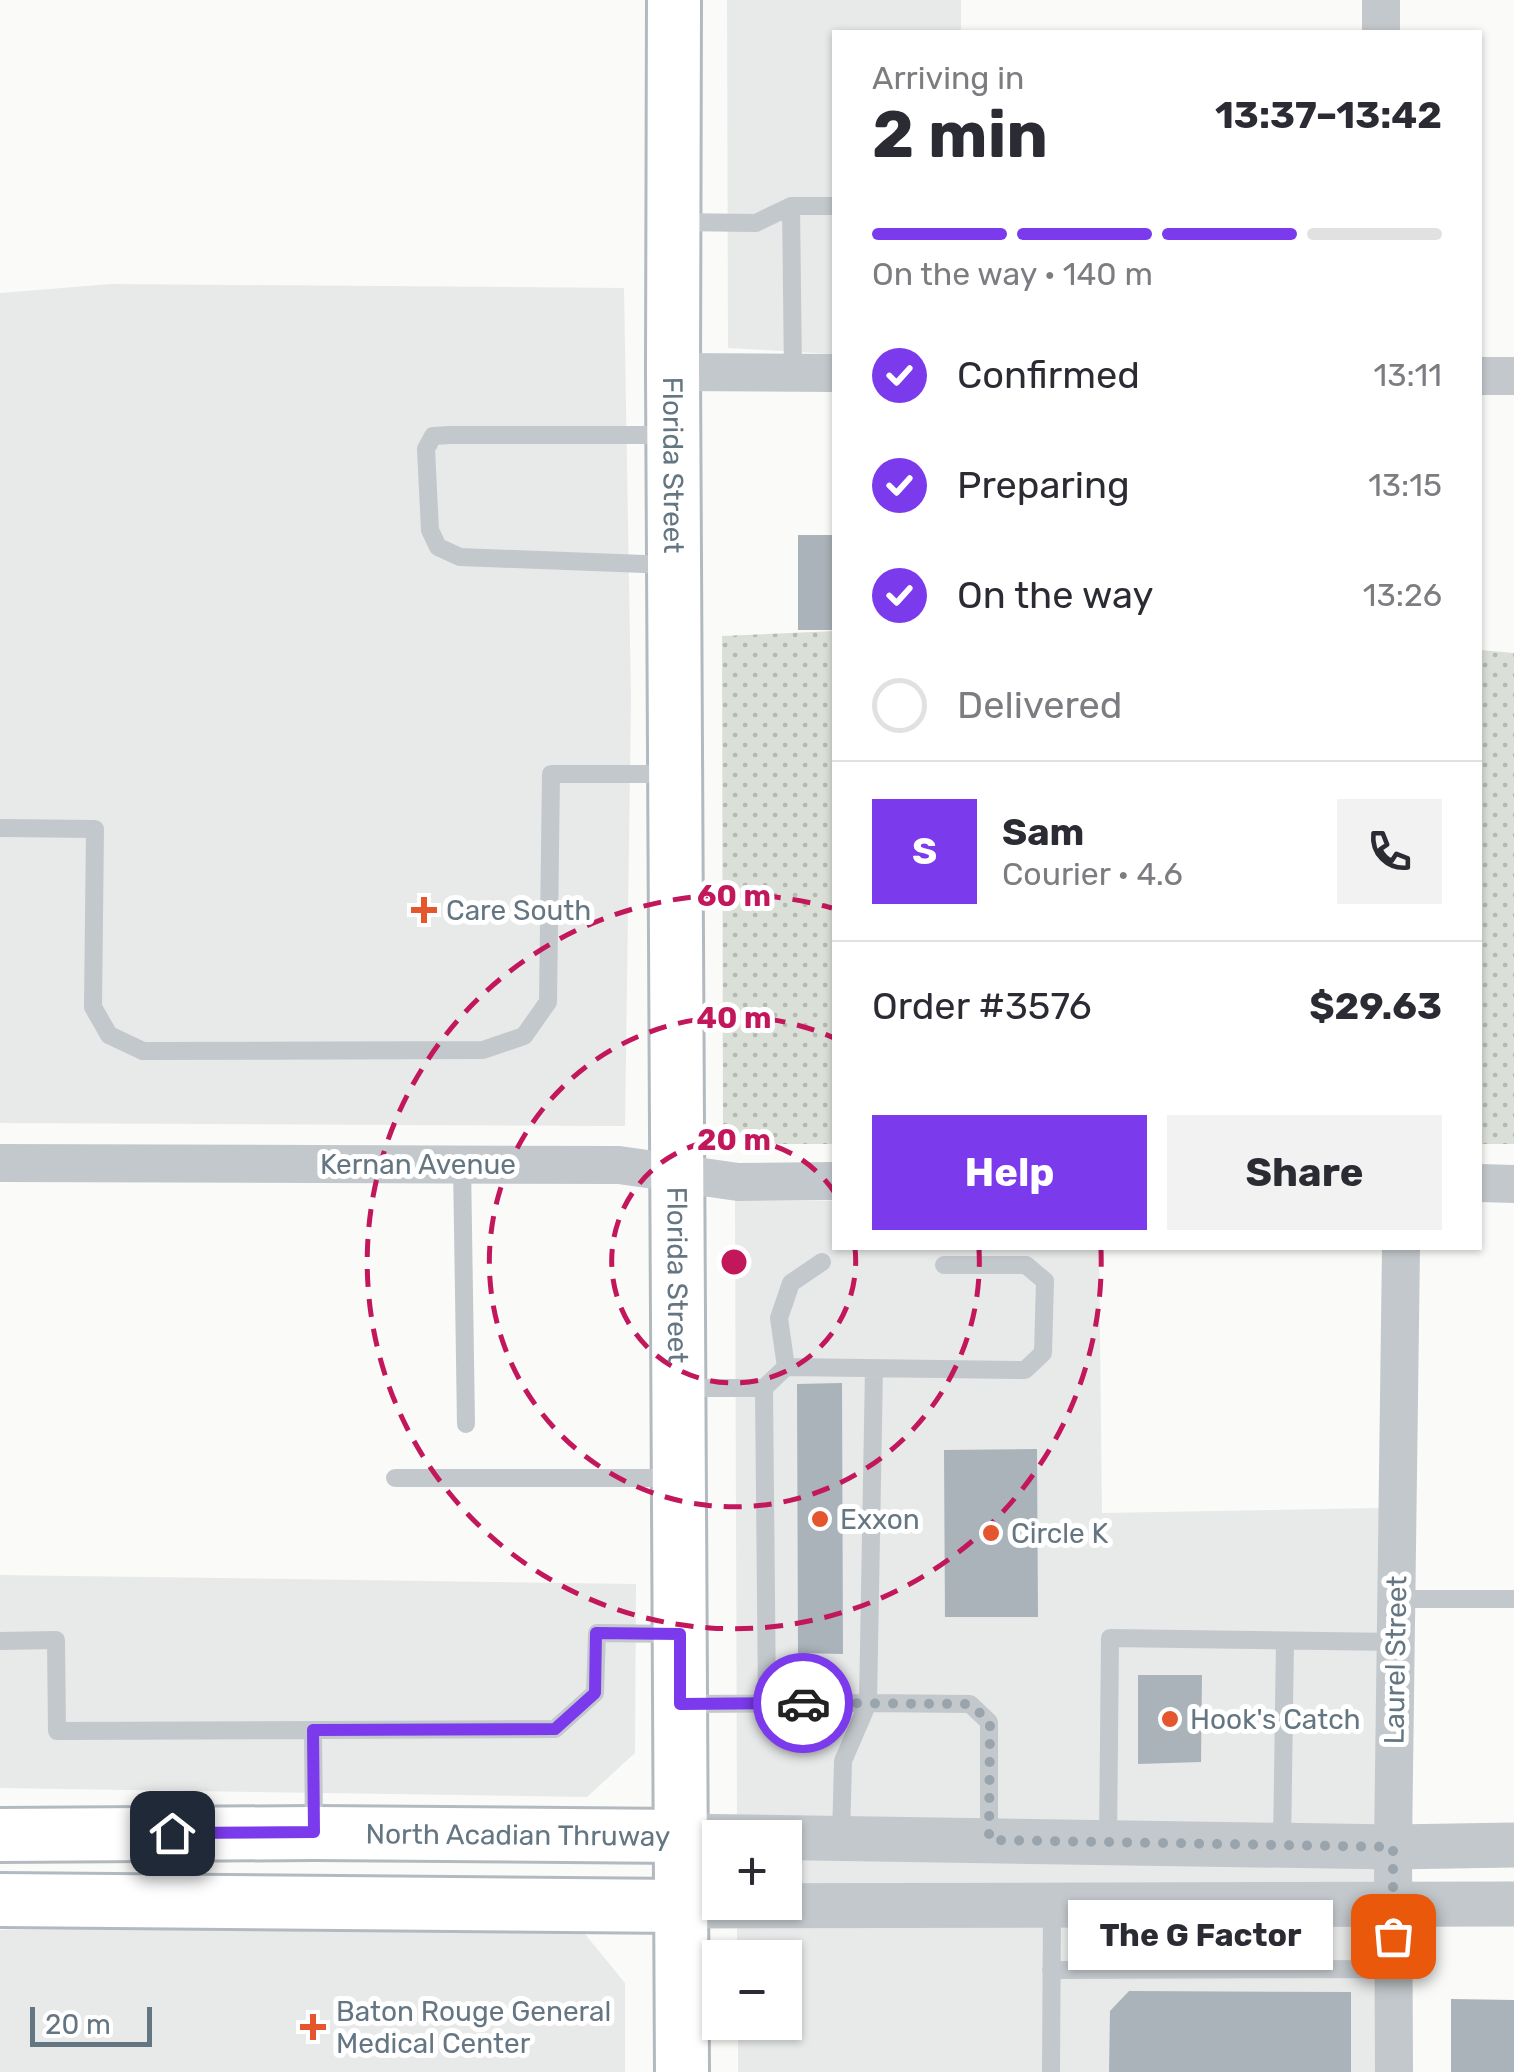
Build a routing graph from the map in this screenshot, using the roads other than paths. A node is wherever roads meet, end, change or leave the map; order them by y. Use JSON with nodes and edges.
{"nodes":[{"id":1,"x":674,"y":0,"type":"edge"},
{"id":2,"x":1380,"y":0,"type":"edge"},
{"id":3,"x":1381,"y":30,"type":"edge"},
{"id":4,"x":792,"y":206,"type":"junction"},
{"id":5,"x":832,"y":206,"type":"edge"},
{"id":6,"x":674,"y":222,"type":"junction"},
{"id":7,"x":673,"y":372,"type":"junction"},
{"id":8,"x":793,"y":373,"type":"junction"},
{"id":9,"x":832,"y":373,"type":"edge"},
{"id":10,"x":1482,"y":376,"type":"edge"},
{"id":11,"x":1514,"y":376,"type":"edge"},
{"id":12,"x":674,"y":435,"type":"junction"},
{"id":13,"x":674,"y":566,"type":"junction"},
{"id":14,"x":676,"y":774,"type":"junction"},
{"id":15,"x":0,"y":828,"type":"edge"},
{"id":16,"x":0,"y":1163,"type":"edge"},
{"id":17,"x":462,"y":1164,"type":"junction"},
{"id":18,"x":678,"y":1173,"type":"junction"},
{"id":19,"x":832,"y":1181,"type":"edge"},
{"id":20,"x":1482,"y":1183,"type":"edge"},
{"id":21,"x":1514,"y":1184,"type":"edge"},
{"id":22,"x":1401,"y":1250,"type":"edge"},
{"id":23,"x":822,"y":1262,"type":"dead end"},
{"id":24,"x":944,"y":1265,"type":"dead end"},
{"id":25,"x":786,"y":1367,"type":"junction"},
{"id":26,"x":874,"y":1368,"type":"junction"},
{"id":27,"x":678,"y":1388,"type":"junction"},
{"id":28,"x":764,"y":1388,"type":"junction"},
{"id":29,"x":466,"y":1424,"type":"dead end"},
{"id":30,"x":395,"y":1478,"type":"dead end"},
{"id":31,"x":678,"y":1478,"type":"junction"},
{"id":32,"x":1514,"y":1598,"type":"edge"},
{"id":33,"x":1396,"y":1600,"type":"junction"},
{"id":34,"x":680,"y":1634,"type":"junction"},
{"id":35,"x":0,"y":1641,"type":"edge"},
{"id":36,"x":1284,"y":1641,"type":"junction"},
{"id":37,"x":1396,"y":1642,"type":"junction"},
{"id":38,"x":767,"y":1703,"type":"junction"},
{"id":39,"x":868,"y":1703,"type":"junction"},
{"id":40,"x":680,"y":1704,"type":"junction"},
{"id":41,"x":313,"y":1730,"type":"junction"},
{"id":42,"x":314,"y":1832,"type":"junction"},
{"id":43,"x":0,"y":1835,"type":"edge"},
{"id":44,"x":681,"y":1836,"type":"junction"},
{"id":45,"x":841,"y":1838,"type":"junction"},
{"id":46,"x":989,"y":1840,"type":"junction"},
{"id":47,"x":1108,"y":1842,"type":"junction"},
{"id":48,"x":1282,"y":1844,"type":"junction"},
{"id":49,"x":1514,"y":1844,"type":"edge"},
{"id":50,"x":1393,"y":1847,"type":"junction"},
{"id":51,"x":0,"y":1900,"type":"edge"},
{"id":52,"x":1052,"y":1904,"type":"junction"},
{"id":53,"x":1394,"y":1904,"type":"junction"},
{"id":54,"x":1514,"y":1904,"type":"edge"},
{"id":55,"x":682,"y":1906,"type":"junction"},
{"id":56,"x":1393,"y":1969,"type":"junction"},
{"id":57,"x":1051,"y":1970,"type":"junction"},
{"id":58,"x":682,"y":2072,"type":"edge"},
{"id":59,"x":1051,"y":2072,"type":"edge"},
{"id":60,"x":1394,"y":2072,"type":"edge"}],
"edges":[{"from":1,"to":6,"type":"main road","name":"Florida Street"},
{"from":2,"to":3,"type":"street"},
{"from":4,"to":5,"type":"lane"},
{"from":4,"to":6,"type":"lane"},
{"from":4,"to":8,"type":"lane"},
{"from":6,"to":7,"type":"main road","name":"Florida Street"},
{"from":7,"to":8,"type":"street"},
{"from":7,"to":12,"type":"main road","name":"Florida Street"},
{"from":8,"to":9,"type":"street"},
{"from":10,"to":11,"type":"street"},
{"from":12,"to":13,"type":"main road","name":"Florida Street"},
{"from":12,"to":13,"type":"lane"},
{"from":13,"to":14,"type":"main road","name":"Florida Street"},
{"from":14,"to":15,"type":"lane"},
{"from":14,"to":18,"type":"main road","name":"Florida Street"},
{"from":16,"to":17,"type":"street","name":"Kernan Avenue"},
{"from":17,"to":18,"type":"street","name":"Kernan Avenue"},
{"from":17,"to":29,"type":"lane"},
{"from":18,"to":19,"type":"street","name":"Kernan Avenue"},
{"from":18,"to":27,"type":"main road","name":"Florida Street"},
{"from":20,"to":21,"type":"street"},
{"from":22,"to":33,"type":"street","name":"Laurel Street"},
{"from":23,"to":25,"type":"lane"},
{"from":24,"to":26,"type":"lane"},
{"from":25,"to":26,"type":"lane"},
{"from":25,"to":28,"type":"lane"},
{"from":26,"to":39,"type":"lane"},
{"from":27,"to":28,"type":"lane"},
{"from":27,"to":31,"type":"main road","name":"Florida Street"},
{"from":28,"to":38,"type":"lane"},
{"from":30,"to":31,"type":"lane"},
{"from":31,"to":34,"type":"main road","name":"Florida Street"},
{"from":32,"to":33,"type":"lane"},
{"from":33,"to":37,"type":"street","name":"Laurel Street"},
{"from":34,"to":40,"type":"main road","name":"Florida Street"},
{"from":34,"to":41,"type":"lane"},
{"from":35,"to":41,"type":"lane"},
{"from":36,"to":37,"type":"lane"},
{"from":36,"to":47,"type":"lane"},
{"from":36,"to":48,"type":"lane"},
{"from":37,"to":50,"type":"street","name":"Laurel Street"},
{"from":38,"to":39,"type":"lane"},
{"from":38,"to":40,"type":"lane"},
{"from":39,"to":45,"type":"lane"},
{"from":39,"to":46,"type":"lane"},
{"from":40,"to":44,"type":"main road","name":"Florida Street"},
{"from":41,"to":42,"type":"lane"},
{"from":42,"to":43,"type":"main road","name":"North Acadian Thruway"},
{"from":42,"to":44,"type":"main road","name":"North Acadian Thruway"},
{"from":44,"to":45,"type":"street","name":"North Acadian Thruway"},
{"from":44,"to":55,"type":"main road","name":"Florida Street"},
{"from":45,"to":46,"type":"street","name":"North Acadian Thruway"},
{"from":46,"to":47,"type":"street","name":"North Acadian Thruway"},
{"from":47,"to":48,"type":"street","name":"North Acadian Thruway"},
{"from":48,"to":50,"type":"street","name":"North Acadian Thruway"},
{"from":49,"to":50,"type":"street","name":"North Acadian Thruway"},
{"from":50,"to":53,"type":"street","name":"Laurel Street"},
{"from":51,"to":55,"type":"main road"},
{"from":52,"to":53,"type":"street"},
{"from":52,"to":55,"type":"street"},
{"from":52,"to":57,"type":"lane"},
{"from":53,"to":54,"type":"street"},
{"from":53,"to":56,"type":"street","name":"Laurel Street"},
{"from":55,"to":58,"type":"main road","name":"Florida Street"},
{"from":56,"to":57,"type":"lane"},
{"from":56,"to":60,"type":"street","name":"Laurel Street"},
{"from":57,"to":59,"type":"lane"}]}
